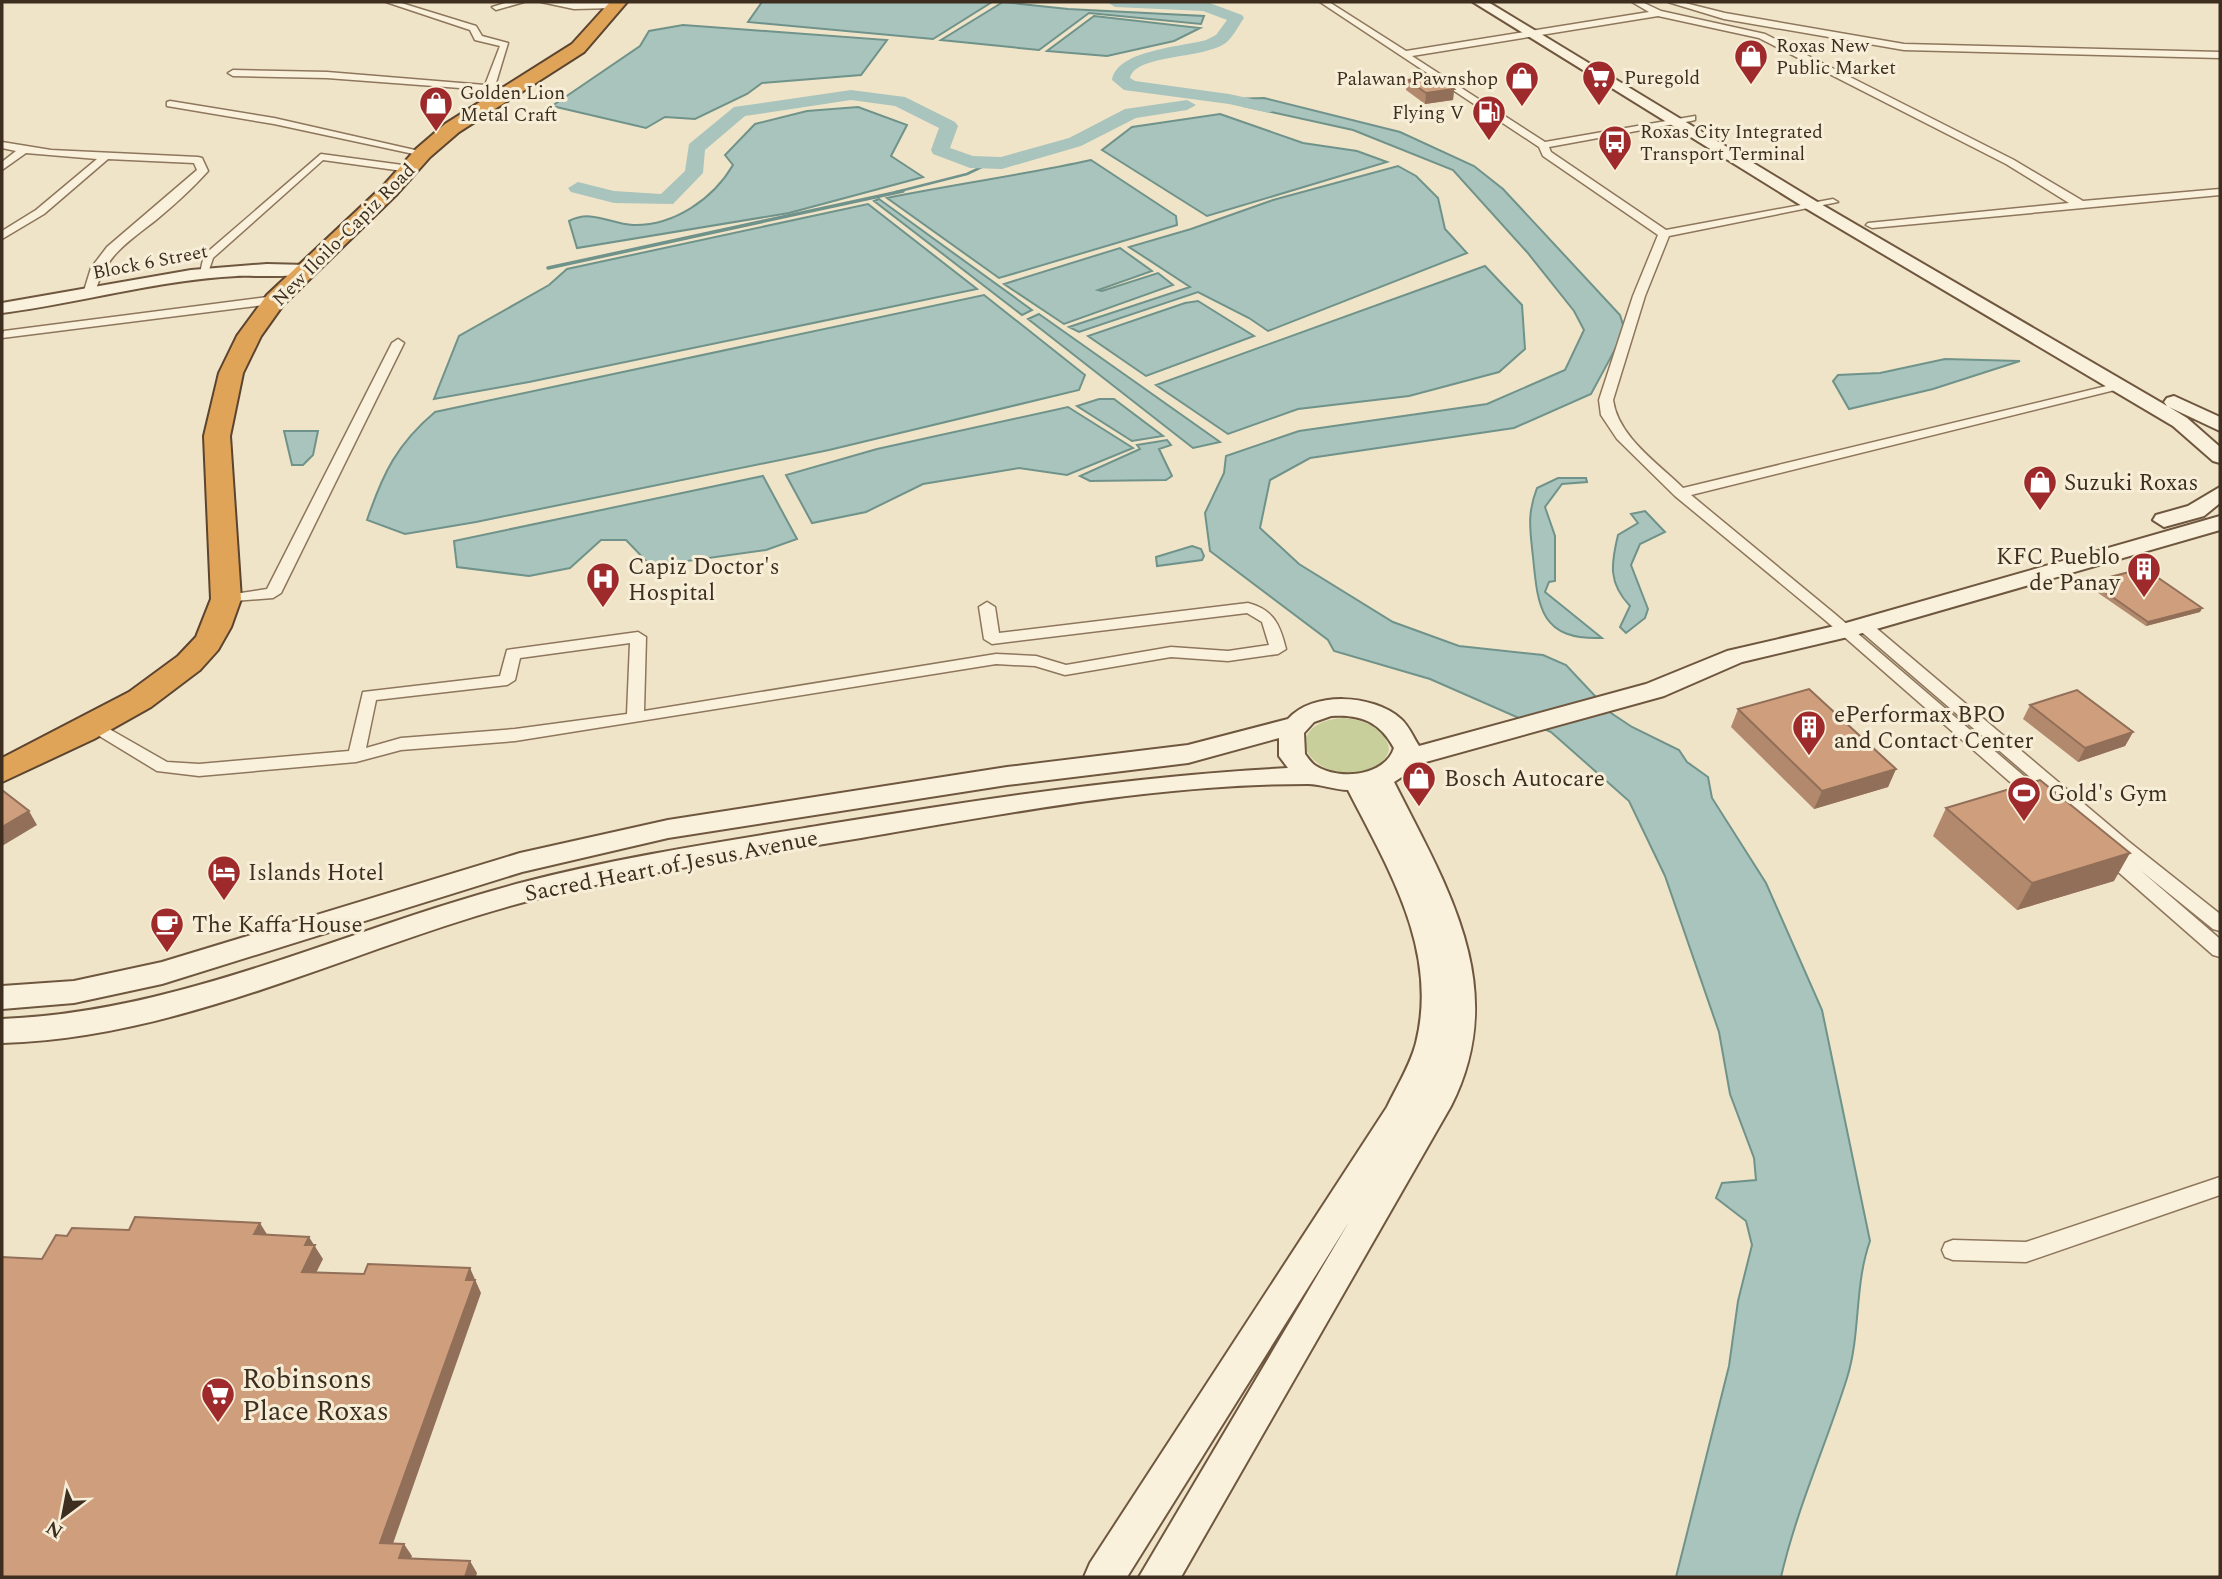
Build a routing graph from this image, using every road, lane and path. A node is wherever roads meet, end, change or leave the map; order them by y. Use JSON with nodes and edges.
{"nodes":[{"id":1,"x":390,"y":2,"type":"edge"},
{"id":2,"x":520,"y":2,"type":"edge"},
{"id":3,"x":545,"y":2,"type":"edge"},
{"id":4,"x":1324,"y":2,"type":"edge"},
{"id":5,"x":1479,"y":2,"type":"edge"},
{"id":6,"x":1493,"y":2,"type":"edge"},
{"id":7,"x":1636,"y":2,"type":"edge"},
{"id":8,"x":1672,"y":2,"type":"edge"},
{"id":9,"x":617,"y":4,"type":"edge"},
{"id":10,"x":496,"y":7,"type":"dead end"},
{"id":11,"x":1658,"y":13,"type":"junction"},
{"id":12,"x":1537,"y":32,"type":"junction"},
{"id":13,"x":1406,"y":54,"type":"junction"},
{"id":14,"x":2220,"y":55,"type":"edge"},
{"id":15,"x":233,"y":73,"type":"dead end"},
{"id":16,"x":500,"y":89,"type":"junction"},
{"id":17,"x":170,"y":104,"type":"dead end"},
{"id":18,"x":1691,"y":118,"type":"junction"},
{"id":19,"x":1672,"y":121,"type":"junction"},
{"id":20,"x":2,"y":145,"type":"edge"},
{"id":21,"x":1543,"y":145,"type":"junction"},
{"id":22,"x":23,"y":150,"type":"junction"},
{"id":23,"x":103,"y":159,"type":"junction"},
{"id":24,"x":416,"y":161,"type":"junction"},
{"id":25,"x":2,"y":167,"type":"edge"},
{"id":26,"x":2220,"y":192,"type":"edge"},
{"id":27,"x":1833,"y":202,"type":"junction"},
{"id":28,"x":1813,"y":206,"type":"junction"},
{"id":29,"x":2084,"y":207,"type":"junction"},
{"id":30,"x":1872,"y":225,"type":"junction"},
{"id":31,"x":1664,"y":234,"type":"junction"},
{"id":32,"x":2,"y":236,"type":"edge"},
{"id":33,"x":307,"y":270,"type":"junction"},
{"id":34,"x":204,"y":271,"type":"junction"},
{"id":35,"x":89,"y":294,"type":"junction"},
{"id":36,"x":275,"y":300,"type":"junction"},
{"id":37,"x":2,"y":308,"type":"edge"},
{"id":38,"x":4,"y":335,"type":"dead end"},
{"id":39,"x":398,"y":343,"type":"dead end"},
{"id":40,"x":2118,"y":386,"type":"junction"},
{"id":41,"x":2220,"y":425,"type":"edge"},
{"id":42,"x":2220,"y":457,"type":"edge"},
{"id":43,"x":1680,"y":493,"type":"junction"},
{"id":44,"x":2220,"y":493,"type":"edge"},
{"id":45,"x":2220,"y":523,"type":"edge"},
{"id":46,"x":226,"y":599,"type":"junction"},
{"id":47,"x":987,"y":607,"type":"dead end"},
{"id":48,"x":1846,"y":624,"type":"junction"},
{"id":49,"x":992,"y":639,"type":"junction"},
{"id":50,"x":996,"y":659,"type":"junction"},
{"id":51,"x":635,"y":718,"type":"junction"},
{"id":52,"x":91,"y":726,"type":"junction"},
{"id":53,"x":1294,"y":726,"type":"junction"},
{"id":54,"x":356,"y":756,"type":"junction"},
{"id":55,"x":2,"y":771,"type":"edge"},
{"id":56,"x":1381,"y":774,"type":"junction"},
{"id":57,"x":1315,"y":775,"type":"junction"},
{"id":58,"x":2045,"y":780,"type":"junction"},
{"id":59,"x":2023,"y":786,"type":"junction"},
{"id":60,"x":2114,"y":848,"type":"junction"},
{"id":61,"x":2183,"y":904,"type":"junction"},
{"id":62,"x":366,"y":911,"type":"junction"},
{"id":63,"x":2220,"y":924,"type":"edge"},
{"id":64,"x":372,"y":939,"type":"junction"},
{"id":65,"x":2220,"y":950,"type":"edge"},
{"id":66,"x":111,"y":985,"type":"junction"},
{"id":67,"x":2,"y":998,"type":"edge"},
{"id":68,"x":110,"y":1019,"type":"junction"},
{"id":69,"x":2,"y":1031,"type":"edge"},
{"id":70,"x":2220,"y":1186,"type":"edge"},
{"id":71,"x":1953,"y":1250,"type":"dead end"},
{"id":72,"x":1104,"y":1577,"type":"edge"},
{"id":73,"x":1159,"y":1577,"type":"edge"}],
"edges":[{"from":1,"to":16,"type":"street"},
{"from":2,"to":10,"type":"street"},
{"from":3,"to":9,"type":"street"},
{"from":4,"to":13,"type":"street"},
{"from":5,"to":12,"type":"street"},
{"from":6,"to":12,"type":"street"},
{"from":7,"to":11,"type":"street"},
{"from":8,"to":14,"type":"street"},
{"from":9,"to":16,"type":"highway","name":"New Iloilo-Capiz Road"},
{"from":11,"to":12,"type":"street"},
{"from":11,"to":29,"type":"street"},
{"from":12,"to":13,"type":"street"},
{"from":12,"to":18,"type":"street"},
{"from":12,"to":19,"type":"street"},
{"from":13,"to":21,"type":"street"},
{"from":15,"to":16,"type":"street"},
{"from":16,"to":24,"type":"highway","name":"New Iloilo-Capiz Road"},
{"from":17,"to":24,"type":"street"},
{"from":18,"to":19,"type":"street"},
{"from":18,"to":27,"type":"street"},
{"from":19,"to":21,"type":"street"},
{"from":19,"to":28,"type":"street"},
{"from":20,"to":22,"type":"street"},
{"from":21,"to":31,"type":"street"},
{"from":22,"to":23,"type":"street"},
{"from":22,"to":25,"type":"street"},
{"from":23,"to":32,"type":"street"},
{"from":23,"to":35,"type":"street"},
{"from":24,"to":33,"type":"highway","name":"New Iloilo-Capiz Road"},
{"from":24,"to":34,"type":"street"},
{"from":26,"to":29,"type":"street"},
{"from":27,"to":28,"type":"street"},
{"from":27,"to":30,"type":"street"},
{"from":28,"to":31,"type":"street"},
{"from":28,"to":40,"type":"street"},
{"from":29,"to":30,"type":"street"},
{"from":30,"to":41,"type":"street"},
{"from":31,"to":43,"type":"street"},
{"from":33,"to":34,"type":"street","name":"Block 6 Street"},
{"from":33,"to":36,"type":"highway","name":"New Iloilo-Capiz Road"},
{"from":34,"to":35,"type":"street","name":"Block 6 Street"},
{"from":35,"to":37,"type":"street","name":"Block 6 Street"},
{"from":36,"to":38,"type":"street"},
{"from":36,"to":46,"type":"highway","name":"New Iloilo-Capiz Road"},
{"from":39,"to":46,"type":"street"},
{"from":40,"to":42,"type":"street"},
{"from":40,"to":43,"type":"street"},
{"from":43,"to":48,"type":"street"},
{"from":44,"to":48,"type":"street"},
{"from":45,"to":48,"type":"street"},
{"from":46,"to":52,"type":"highway","name":"New Iloilo-Capiz Road"},
{"from":47,"to":49,"type":"street"},
{"from":48,"to":56,"type":"street"},
{"from":48,"to":58,"type":"street"},
{"from":48,"to":59,"type":"street"},
{"from":49,"to":50,"type":"street"},
{"from":49,"to":50,"type":"street"},
{"from":50,"to":51,"type":"street"},
{"from":51,"to":54,"type":"street"},
{"from":51,"to":54,"type":"street"},
{"from":52,"to":54,"type":"street"},
{"from":52,"to":55,"type":"highway","name":"New Iloilo-Capiz Road"},
{"from":53,"to":56,"type":"street"},
{"from":53,"to":57,"type":"street"},
{"from":53,"to":62,"type":"street","name":"Sacred Heart of Jesus Avenue"},
{"from":56,"to":57,"type":"street"},
{"from":56,"to":72,"type":"street"},
{"from":56,"to":73,"type":"street"},
{"from":57,"to":64,"type":"street","name":"Sacred Heart of Jesus Avenue"},
{"from":58,"to":59,"type":"street"},
{"from":58,"to":60,"type":"street"},
{"from":59,"to":60,"type":"street"},
{"from":60,"to":61,"type":"street"},
{"from":61,"to":63,"type":"street"},
{"from":61,"to":65,"type":"street"},
{"from":62,"to":64,"type":"main road"},
{"from":62,"to":66,"type":"street","name":"Sacred Heart of Jesus Avenue"},
{"from":64,"to":68,"type":"street","name":"Sacred Heart of Jesus Avenue"},
{"from":66,"to":67,"type":"street","name":"Sacred Heart of Jesus Avenue"},
{"from":66,"to":68,"type":"street"},
{"from":68,"to":69,"type":"street","name":"Sacred Heart of Jesus Avenue"},
{"from":70,"to":71,"type":"street"}]}
